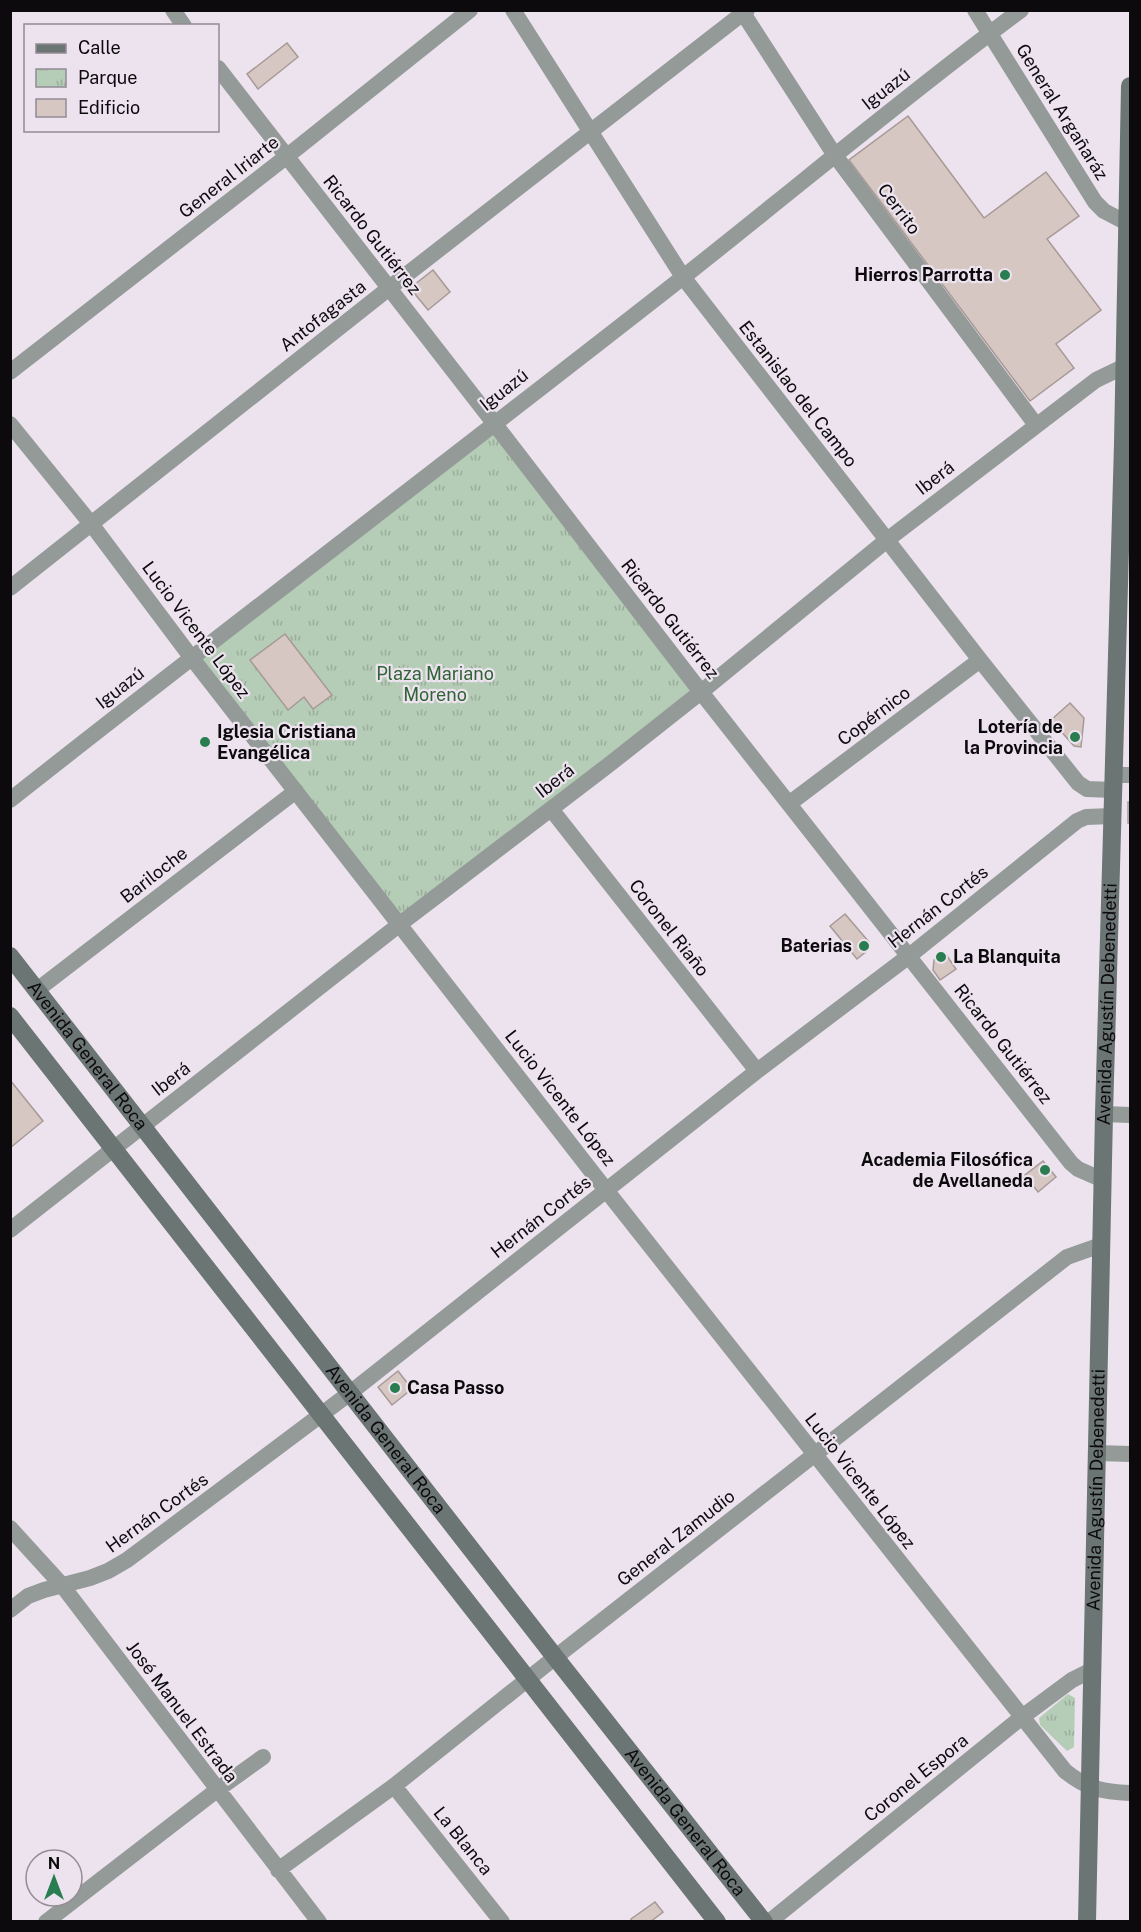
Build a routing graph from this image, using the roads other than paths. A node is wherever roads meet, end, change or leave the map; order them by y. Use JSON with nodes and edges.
{"nodes":[{"id":1,"x":173,"y":10,"type":"edge"},
{"id":2,"x":470,"y":10,"type":"edge"},
{"id":3,"x":513,"y":10,"type":"edge"},
{"id":4,"x":975,"y":10,"type":"edge"},
{"id":5,"x":1021,"y":10,"type":"edge"},
{"id":6,"x":744,"y":12,"type":"edge"},
{"id":7,"x":183,"y":24,"type":"edge"},
{"id":8,"x":990,"y":34,"type":"junction"},
{"id":9,"x":219,"y":69,"type":"edge"},
{"id":10,"x":1131,"y":86,"type":"edge"},
{"id":11,"x":1130,"y":105,"type":"edge"},
{"id":12,"x":590,"y":133,"type":"junction"},
{"id":13,"x":834,"y":154,"type":"junction"},
{"id":14,"x":286,"y":157,"type":"junction"},
{"id":15,"x":1127,"y":223,"type":"junction"},
{"id":16,"x":683,"y":277,"type":"junction"},
{"id":17,"x":388,"y":289,"type":"junction"},
{"id":18,"x":1125,"y":366,"type":"junction"},
{"id":19,"x":10,"y":372,"type":"edge"},
{"id":20,"x":495,"y":423,"type":"junction"},
{"id":21,"x":10,"y":424,"type":"edge"},
{"id":22,"x":1036,"y":425,"type":"junction"},
{"id":23,"x":1127,"y":444,"type":"edge"},
{"id":24,"x":92,"y":525,"type":"junction"},
{"id":25,"x":886,"y":540,"type":"junction"},
{"id":26,"x":10,"y":588,"type":"edge"},
{"id":27,"x":191,"y":657,"type":"junction"},
{"id":28,"x":980,"y":660,"type":"junction"},
{"id":29,"x":701,"y":692,"type":"junction"},
{"id":30,"x":1119,"y":780,"type":"edge"},
{"id":31,"x":296,"y":791,"type":"junction"},
{"id":32,"x":10,"y":800,"type":"edge"},
{"id":33,"x":790,"y":803,"type":"junction"},
{"id":34,"x":551,"y":809,"type":"junction"},
{"id":35,"x":1112,"y":816,"type":"junction"},
{"id":36,"x":400,"y":924,"type":"junction"},
{"id":37,"x":10,"y":956,"type":"edge"},
{"id":38,"x":909,"y":956,"type":"junction"},
{"id":39,"x":37,"y":990,"type":"junction"},
{"id":40,"x":10,"y":1016,"type":"edge"},
{"id":41,"x":757,"y":1071,"type":"junction"},
{"id":42,"x":1104,"y":1114,"type":"junction"},
{"id":43,"x":1131,"y":1116,"type":"edge"},
{"id":44,"x":143,"y":1126,"type":"junction"},
{"id":45,"x":115,"y":1148,"type":"junction"},
{"id":46,"x":1103,"y":1180,"type":"junction"},
{"id":47,"x":606,"y":1190,"type":"junction"},
{"id":48,"x":10,"y":1230,"type":"edge"},
{"id":49,"x":1101,"y":1245,"type":"junction"},
{"id":50,"x":350,"y":1393,"type":"junction"},
{"id":51,"x":321,"y":1413,"type":"junction"},
{"id":52,"x":1097,"y":1453,"type":"junction"},
{"id":53,"x":814,"y":1454,"type":"junction"},
{"id":54,"x":1131,"y":1454,"type":"edge"},
{"id":55,"x":10,"y":1528,"type":"edge"},
{"id":56,"x":61,"y":1584,"type":"junction"},
{"id":57,"x":10,"y":1610,"type":"edge"},
{"id":58,"x":555,"y":1657,"type":"junction"},
{"id":59,"x":1092,"y":1670,"type":"junction"},
{"id":60,"x":528,"y":1678,"type":"junction"},
{"id":61,"x":1022,"y":1717,"type":"junction"},
{"id":62,"x":263,"y":1757,"type":"dead end"},
{"id":63,"x":394,"y":1786,"type":"junction"},
{"id":64,"x":1089,"y":1787,"type":"junction"},
{"id":65,"x":217,"y":1790,"type":"junction"},
{"id":66,"x":1131,"y":1792,"type":"edge"},
{"id":67,"x":278,"y":1870,"type":"junction"},
{"id":68,"x":494,"y":1919,"type":"edge"},
{"id":69,"x":46,"y":1922,"type":"edge"},
{"id":70,"x":319,"y":1922,"type":"edge"},
{"id":71,"x":717,"y":1922,"type":"edge"},
{"id":72,"x":764,"y":1922,"type":"edge"},
{"id":73,"x":769,"y":1922,"type":"edge"},
{"id":74,"x":1087,"y":1922,"type":"edge"}],
"edges":[{"from":1,"to":7,"type":"street"},
{"from":2,"to":14,"type":"street","name":"General Iriarte"},
{"from":3,"to":12,"type":"street","name":"Estanislao del Campo"},
{"from":4,"to":8,"type":"street","name":"General Argañaráz"},
{"from":5,"to":8,"type":"street","name":"Iguazú"},
{"from":6,"to":12,"type":"street","name":"Antofagasta"},
{"from":6,"to":13,"type":"street","name":"Cerrito"},
{"from":8,"to":13,"type":"street","name":"Iguazú"},
{"from":8,"to":15,"type":"street","name":"General Argañaráz"},
{"from":9,"to":14,"type":"street","name":"Ricardo Gutiérrez"},
{"from":10,"to":11,"type":"main road","name":"Avenida Agustín Debenedetti"},
{"from":11,"to":15,"type":"main road","name":"Avenida Agustín Debenedetti"},
{"from":12,"to":16,"type":"street","name":"Estanislao del Campo"},
{"from":12,"to":17,"type":"street","name":"Antofagasta"},
{"from":13,"to":16,"type":"street","name":"Iguazú"},
{"from":13,"to":22,"type":"street","name":"Cerrito"},
{"from":14,"to":17,"type":"street","name":"Ricardo Gutiérrez"},
{"from":14,"to":19,"type":"street","name":"General Iriarte"},
{"from":15,"to":18,"type":"main road","name":"Avenida Agustín Debenedetti"},
{"from":16,"to":20,"type":"street","name":"Iguazú"},
{"from":16,"to":25,"type":"street","name":"Estanislao del Campo"},
{"from":17,"to":20,"type":"street","name":"Ricardo Gutiérrez"},
{"from":17,"to":24,"type":"street","name":"Antofagasta"},
{"from":18,"to":22,"type":"street","name":"Iberá"},
{"from":18,"to":23,"type":"main road","name":"Avenida Agustín Debenedetti"},
{"from":20,"to":27,"type":"street","name":"Iguazú"},
{"from":20,"to":29,"type":"street","name":"Ricardo Gutiérrez"},
{"from":21,"to":24,"type":"street","name":"Lucio Vicente López"},
{"from":22,"to":25,"type":"street","name":"Iberá"},
{"from":23,"to":30,"type":"main road","name":"Avenida Agustín Debenedetti"},
{"from":24,"to":26,"type":"street","name":"Antofagasta"},
{"from":24,"to":27,"type":"street","name":"Lucio Vicente López"},
{"from":25,"to":28,"type":"street","name":"Estanislao del Campo"},
{"from":25,"to":29,"type":"street","name":"Iberá"},
{"from":27,"to":31,"type":"street","name":"Lucio Vicente López"},
{"from":27,"to":32,"type":"street","name":"Iguazú"},
{"from":28,"to":30,"type":"street","name":"Estanislao del Campo"},
{"from":28,"to":33,"type":"street","name":"Copérnico"},
{"from":29,"to":33,"type":"street","name":"Ricardo Gutiérrez"},
{"from":29,"to":34,"type":"street","name":"Iberá"},
{"from":30,"to":35,"type":"main road","name":"Avenida Agustín Debenedetti"},
{"from":31,"to":36,"type":"street","name":"Lucio Vicente López"},
{"from":31,"to":39,"type":"street","name":"Bariloche"},
{"from":33,"to":38,"type":"street","name":"Ricardo Gutiérrez"},
{"from":34,"to":36,"type":"street","name":"Iberá"},
{"from":34,"to":41,"type":"street","name":"Coronel Riaño"},
{"from":35,"to":38,"type":"street","name":"Hernán Cortés"},
{"from":35,"to":42,"type":"main road","name":"Avenida Agustín Debenedetti"},
{"from":36,"to":44,"type":"street","name":"Iberá"},
{"from":36,"to":47,"type":"street","name":"Lucio Vicente López"},
{"from":37,"to":39,"type":"main road","name":"Avenida General Roca"},
{"from":38,"to":41,"type":"street","name":"Hernán Cortés"},
{"from":38,"to":46,"type":"street","name":"Ricardo Gutiérrez"},
{"from":39,"to":44,"type":"main road","name":"Avenida General Roca"},
{"from":40,"to":45,"type":"main road","name":"Avenida General Roca"},
{"from":41,"to":47,"type":"street","name":"Hernán Cortés"},
{"from":42,"to":43,"type":"street"},
{"from":42,"to":46,"type":"main road","name":"Avenida Agustín Debenedetti"},
{"from":44,"to":45,"type":"street","name":"Iberá"},
{"from":44,"to":50,"type":"main road","name":"Avenida General Roca"},
{"from":45,"to":48,"type":"street","name":"Iberá"},
{"from":45,"to":51,"type":"main road","name":"Avenida General Roca"},
{"from":46,"to":49,"type":"main road","name":"Avenida Agustín Debenedetti"},
{"from":47,"to":50,"type":"street","name":"Hernán Cortés"},
{"from":47,"to":53,"type":"street","name":"Lucio Vicente López"},
{"from":49,"to":52,"type":"main road","name":"Avenida Agustín Debenedetti"},
{"from":49,"to":53,"type":"street","name":"General Zamudio"},
{"from":50,"to":51,"type":"street","name":"Hernán Cortés"},
{"from":50,"to":58,"type":"main road","name":"Avenida General Roca"},
{"from":51,"to":56,"type":"street","name":"Hernán Cortés"},
{"from":51,"to":60,"type":"main road","name":"Avenida General Roca"},
{"from":52,"to":54,"type":"street"},
{"from":52,"to":59,"type":"main road","name":"Avenida Agustín Debenedetti"},
{"from":53,"to":58,"type":"street","name":"General Zamudio"},
{"from":53,"to":61,"type":"street","name":"Lucio Vicente López"},
{"from":55,"to":56,"type":"street","name":"José Manuel Estrada"},
{"from":56,"to":57,"type":"street","name":"Hernán Cortés"},
{"from":56,"to":65,"type":"street","name":"José Manuel Estrada"},
{"from":58,"to":60,"type":"street","name":"General Zamudio"},
{"from":58,"to":72,"type":"main road","name":"Avenida General Roca"},
{"from":59,"to":61,"type":"street","name":"Coronel Espora"},
{"from":59,"to":64,"type":"main road","name":"Avenida Agustín Debenedetti"},
{"from":60,"to":63,"type":"street","name":"General Zamudio"},
{"from":60,"to":71,"type":"main road","name":"Avenida General Roca"},
{"from":61,"to":64,"type":"street","name":"Lucio Vicente López"},
{"from":61,"to":73,"type":"street","name":"Coronel Espora"},
{"from":62,"to":65,"type":"street"},
{"from":63,"to":67,"type":"street","name":"General Zamudio"},
{"from":63,"to":68,"type":"street","name":"La Blanca"},
{"from":64,"to":66,"type":"street"},
{"from":64,"to":74,"type":"main road","name":"Avenida Agustín Debenedetti"},
{"from":65,"to":67,"type":"street","name":"José Manuel Estrada"},
{"from":65,"to":69,"type":"street"},
{"from":67,"to":70,"type":"street","name":"José Manuel Estrada"}]}
